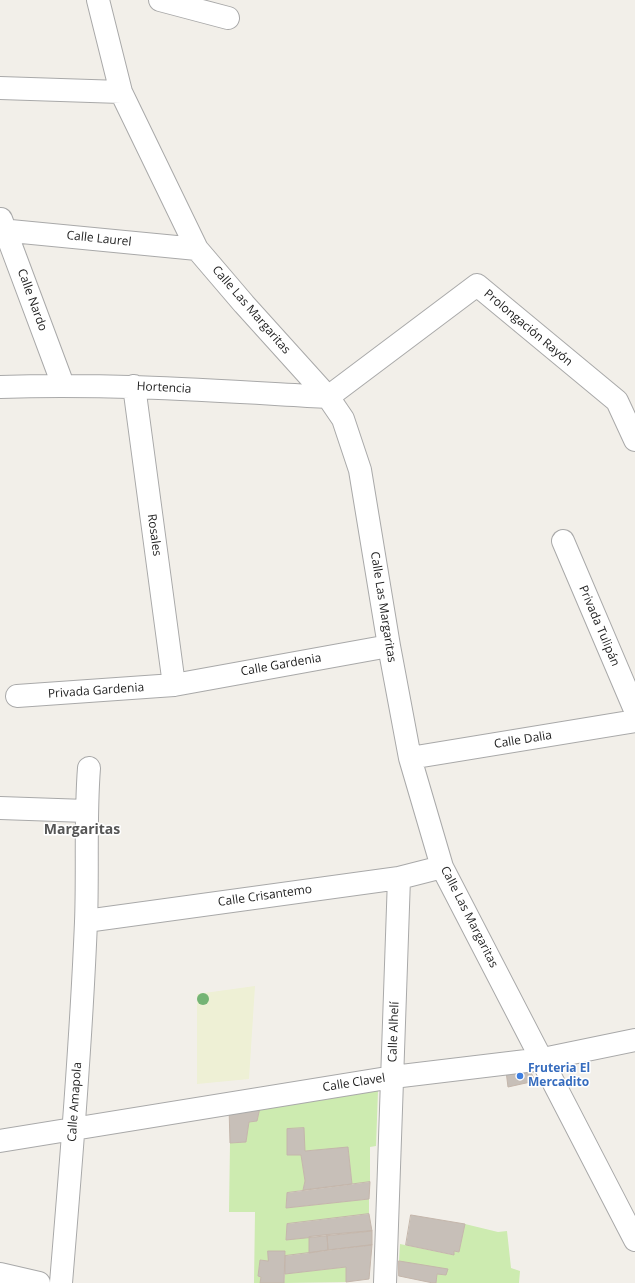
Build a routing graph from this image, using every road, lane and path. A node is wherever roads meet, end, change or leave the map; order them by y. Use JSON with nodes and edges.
{"nodes":[{"id":1,"x":98,"y":0,"type":"edge"},
{"id":2,"x":160,"y":0,"type":"edge"},
{"id":3,"x":228,"y":18,"type":"dead end"},
{"id":4,"x":0,"y":88,"type":"edge"},
{"id":5,"x":121,"y":92,"type":"junction"},
{"id":6,"x":2,"y":225,"type":"edge"},
{"id":7,"x":197,"y":249,"type":"junction"},
{"id":8,"x":63,"y":384,"type":"junction"},
{"id":9,"x":0,"y":386,"type":"edge"},
{"id":10,"x":134,"y":386,"type":"junction"},
{"id":11,"x":328,"y":397,"type":"junction"},
{"id":12,"x":626,"y":400,"type":"edge"},
{"id":13,"x":635,"y":440,"type":"edge"},
{"id":14,"x":563,"y":541,"type":"dead end"},
{"id":15,"x":389,"y":646,"type":"junction"},
{"id":16,"x":174,"y":685,"type":"junction"},
{"id":17,"x":17,"y":696,"type":"dead end"},
{"id":18,"x":635,"y":710,"type":"edge"},
{"id":19,"x":635,"y":722,"type":"edge"},
{"id":20,"x":410,"y":758,"type":"junction"},
{"id":21,"x":89,"y":768,"type":"dead end"},
{"id":22,"x":0,"y":808,"type":"edge"},
{"id":23,"x":86,"y":811,"type":"junction"},
{"id":24,"x":442,"y":867,"type":"junction"},
{"id":25,"x":399,"y":878,"type":"junction"},
{"id":26,"x":86,"y":920,"type":"junction"},
{"id":27,"x":635,"y":1040,"type":"edge"},
{"id":28,"x":542,"y":1059,"type":"junction"},
{"id":29,"x":393,"y":1077,"type":"junction"},
{"id":30,"x":73,"y":1130,"type":"junction"},
{"id":31,"x":0,"y":1140,"type":"edge"},
{"id":32,"x":635,"y":1240,"type":"edge"},
{"id":33,"x":0,"y":1274,"type":"edge"},
{"id":34,"x":39,"y":1283,"type":"edge"},
{"id":35,"x":61,"y":1283,"type":"edge"},
{"id":36,"x":386,"y":1283,"type":"edge"}],
"edges":[{"from":1,"to":5,"type":"street","name":"Calle Las Margaritas"},
{"from":2,"to":3,"type":"street"},
{"from":4,"to":5,"type":"street"},
{"from":5,"to":7,"type":"street","name":"Calle Las Margaritas"},
{"from":6,"to":7,"type":"street","name":"Calle Laurel"},
{"from":6,"to":8,"type":"street","name":"Calle Nardo"},
{"from":7,"to":11,"type":"street","name":"Calle Las Margaritas"},
{"from":8,"to":9,"type":"street","name":"Hortencia"},
{"from":8,"to":10,"type":"street","name":"Hortencia"},
{"from":10,"to":11,"type":"street","name":"Hortencia"},
{"from":10,"to":16,"type":"street","name":"Rosales"},
{"from":11,"to":12,"type":"street","name":"Prolongación Rayón"},
{"from":11,"to":15,"type":"street","name":"Calle Las Margaritas"},
{"from":12,"to":13,"type":"street","name":"Prolongación Rayón"},
{"from":14,"to":18,"type":"street","name":"Privada Tulipán"},
{"from":15,"to":16,"type":"street","name":"Calle Gardenia"},
{"from":15,"to":20,"type":"street","name":"Calle Las Margaritas"},
{"from":16,"to":17,"type":"street","name":"Privada Gardenia"},
{"from":19,"to":20,"type":"street","name":"Calle Dalia"},
{"from":20,"to":24,"type":"street","name":"Calle Las Margaritas"},
{"from":21,"to":23,"type":"street","name":"Calle Amapola"},
{"from":22,"to":23,"type":"street"},
{"from":23,"to":26,"type":"street","name":"Calle Amapola"},
{"from":24,"to":25,"type":"street","name":"Calle Crisantemo"},
{"from":24,"to":28,"type":"street","name":"Calle Las Margaritas"},
{"from":25,"to":26,"type":"street","name":"Calle Crisantemo"},
{"from":25,"to":29,"type":"street","name":"Calle Alhelí"},
{"from":26,"to":30,"type":"street","name":"Calle Amapola"},
{"from":27,"to":28,"type":"street","name":"Calle Clavel"},
{"from":28,"to":29,"type":"street","name":"Calle Clavel"},
{"from":28,"to":32,"type":"street","name":"Calle Las Margaritas"},
{"from":29,"to":30,"type":"street","name":"Calle Clavel"},
{"from":29,"to":36,"type":"street","name":"Calle Alhelí"},
{"from":30,"to":31,"type":"street","name":"Calle Clavel"},
{"from":30,"to":35,"type":"street","name":"Calle Amapola"},
{"from":33,"to":34,"type":"street"}]}
